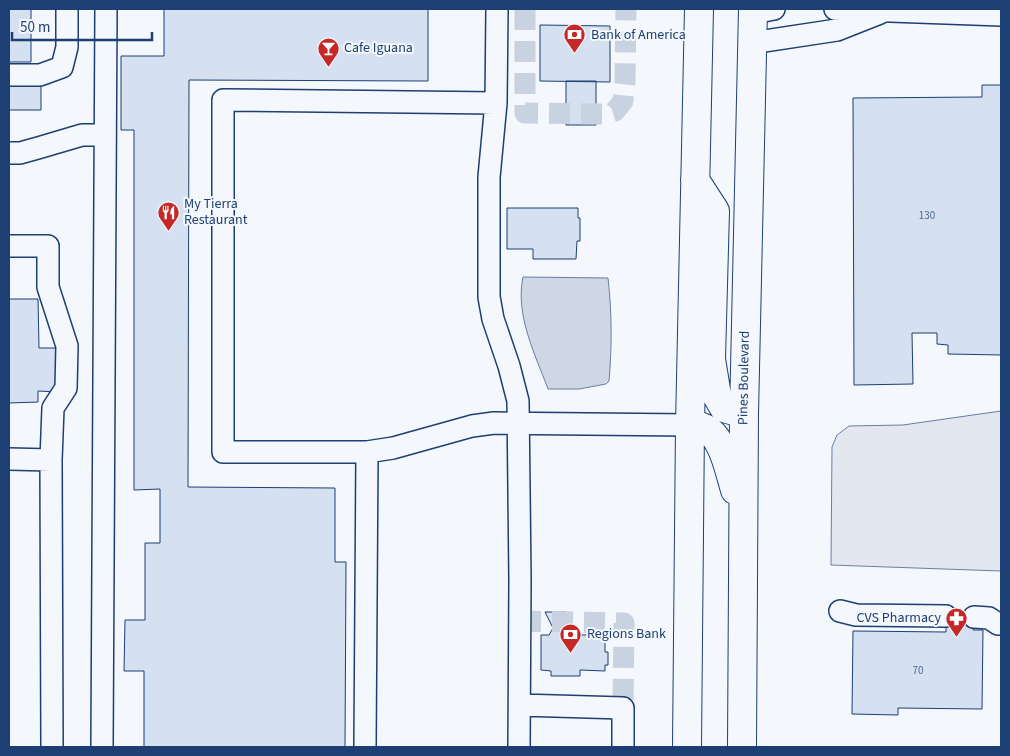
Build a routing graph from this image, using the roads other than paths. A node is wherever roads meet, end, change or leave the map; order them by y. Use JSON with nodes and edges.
{"nodes":[{"id":1,"x":67,"y":9,"type":"edge"},
{"id":2,"x":106,"y":9,"type":"edge"},
{"id":3,"x":497,"y":9,"type":"edge"},
{"id":4,"x":699,"y":9,"type":"edge"},
{"id":5,"x":835,"y":9,"type":"edge"},
{"id":6,"x":760,"y":10,"type":"edge"},
{"id":7,"x":922,"y":10,"type":"edge"},
{"id":8,"x":888,"y":11,"type":"junction"},
{"id":9,"x":1001,"y":14,"type":"edge"},
{"id":10,"x":752,"y":43,"type":"junction"},
{"id":11,"x":9,"y":75,"type":"edge"},
{"id":12,"x":496,"y":103,"type":"junction"},
{"id":13,"x":105,"y":135,"type":"junction"},
{"id":14,"x":9,"y":153,"type":"edge"},
{"id":15,"x":695,"y":180,"type":"junction"},
{"id":16,"x":9,"y":246,"type":"edge"},
{"id":17,"x":744,"y":414,"type":"junction"},
{"id":18,"x":519,"y":422,"type":"junction"},
{"id":19,"x":690,"y":425,"type":"junction"},
{"id":20,"x":367,"y":452,"type":"junction"},
{"id":21,"x":9,"y":459,"type":"edge"},
{"id":22,"x":51,"y":460,"type":"junction"},
{"id":23,"x":742,"y":510,"type":"junction"},
{"id":24,"x":840,"y":611,"type":"dead end"},
{"id":25,"x":946,"y":616,"type":"dead end"},
{"id":26,"x":974,"y":617,"type":"dead end"},
{"id":27,"x":998,"y":624,"type":"dead end"},
{"id":28,"x":520,"y":705,"type":"junction"},
{"id":29,"x":52,"y":747,"type":"edge"},
{"id":30,"x":102,"y":747,"type":"edge"},
{"id":31,"x":365,"y":747,"type":"edge"},
{"id":32,"x":519,"y":747,"type":"edge"},
{"id":33,"x":623,"y":747,"type":"edge"},
{"id":34,"x":687,"y":747,"type":"edge"},
{"id":35,"x":742,"y":747,"type":"edge"}],
"edges":[{"from":1,"to":11,"type":"lane"},
{"from":2,"to":13,"type":"lane"},
{"from":3,"to":12,"type":"lane"},
{"from":4,"to":15,"type":"highway"},
{"from":5,"to":8,"type":"lane"},
{"from":6,"to":10,"type":"highway","name":"Pines Boulevard"},
{"from":7,"to":8,"type":"lane"},
{"from":7,"to":9,"type":"lane"},
{"from":8,"to":10,"type":"lane"},
{"from":10,"to":17,"type":"highway","name":"Pines Boulevard"},
{"from":12,"to":18,"type":"lane"},
{"from":12,"to":20,"type":"lane"},
{"from":13,"to":14,"type":"lane"},
{"from":13,"to":30,"type":"lane"},
{"from":15,"to":17,"type":"highway"},
{"from":15,"to":19,"type":"highway"},
{"from":16,"to":22,"type":"lane"},
{"from":17,"to":23,"type":"highway","name":"Pines Boulevard"},
{"from":18,"to":19,"type":"lane"},
{"from":18,"to":20,"type":"lane"},
{"from":18,"to":28,"type":"lane"},
{"from":19,"to":23,"type":"highway"},
{"from":19,"to":34,"type":"highway"},
{"from":20,"to":31,"type":"lane"},
{"from":21,"to":22,"type":"lane"},
{"from":22,"to":29,"type":"lane"},
{"from":23,"to":35,"type":"highway","name":"Pines Boulevard"},
{"from":24,"to":25,"type":"lane"},
{"from":26,"to":27,"type":"lane"},
{"from":28,"to":32,"type":"lane"},
{"from":28,"to":33,"type":"lane"}]}
